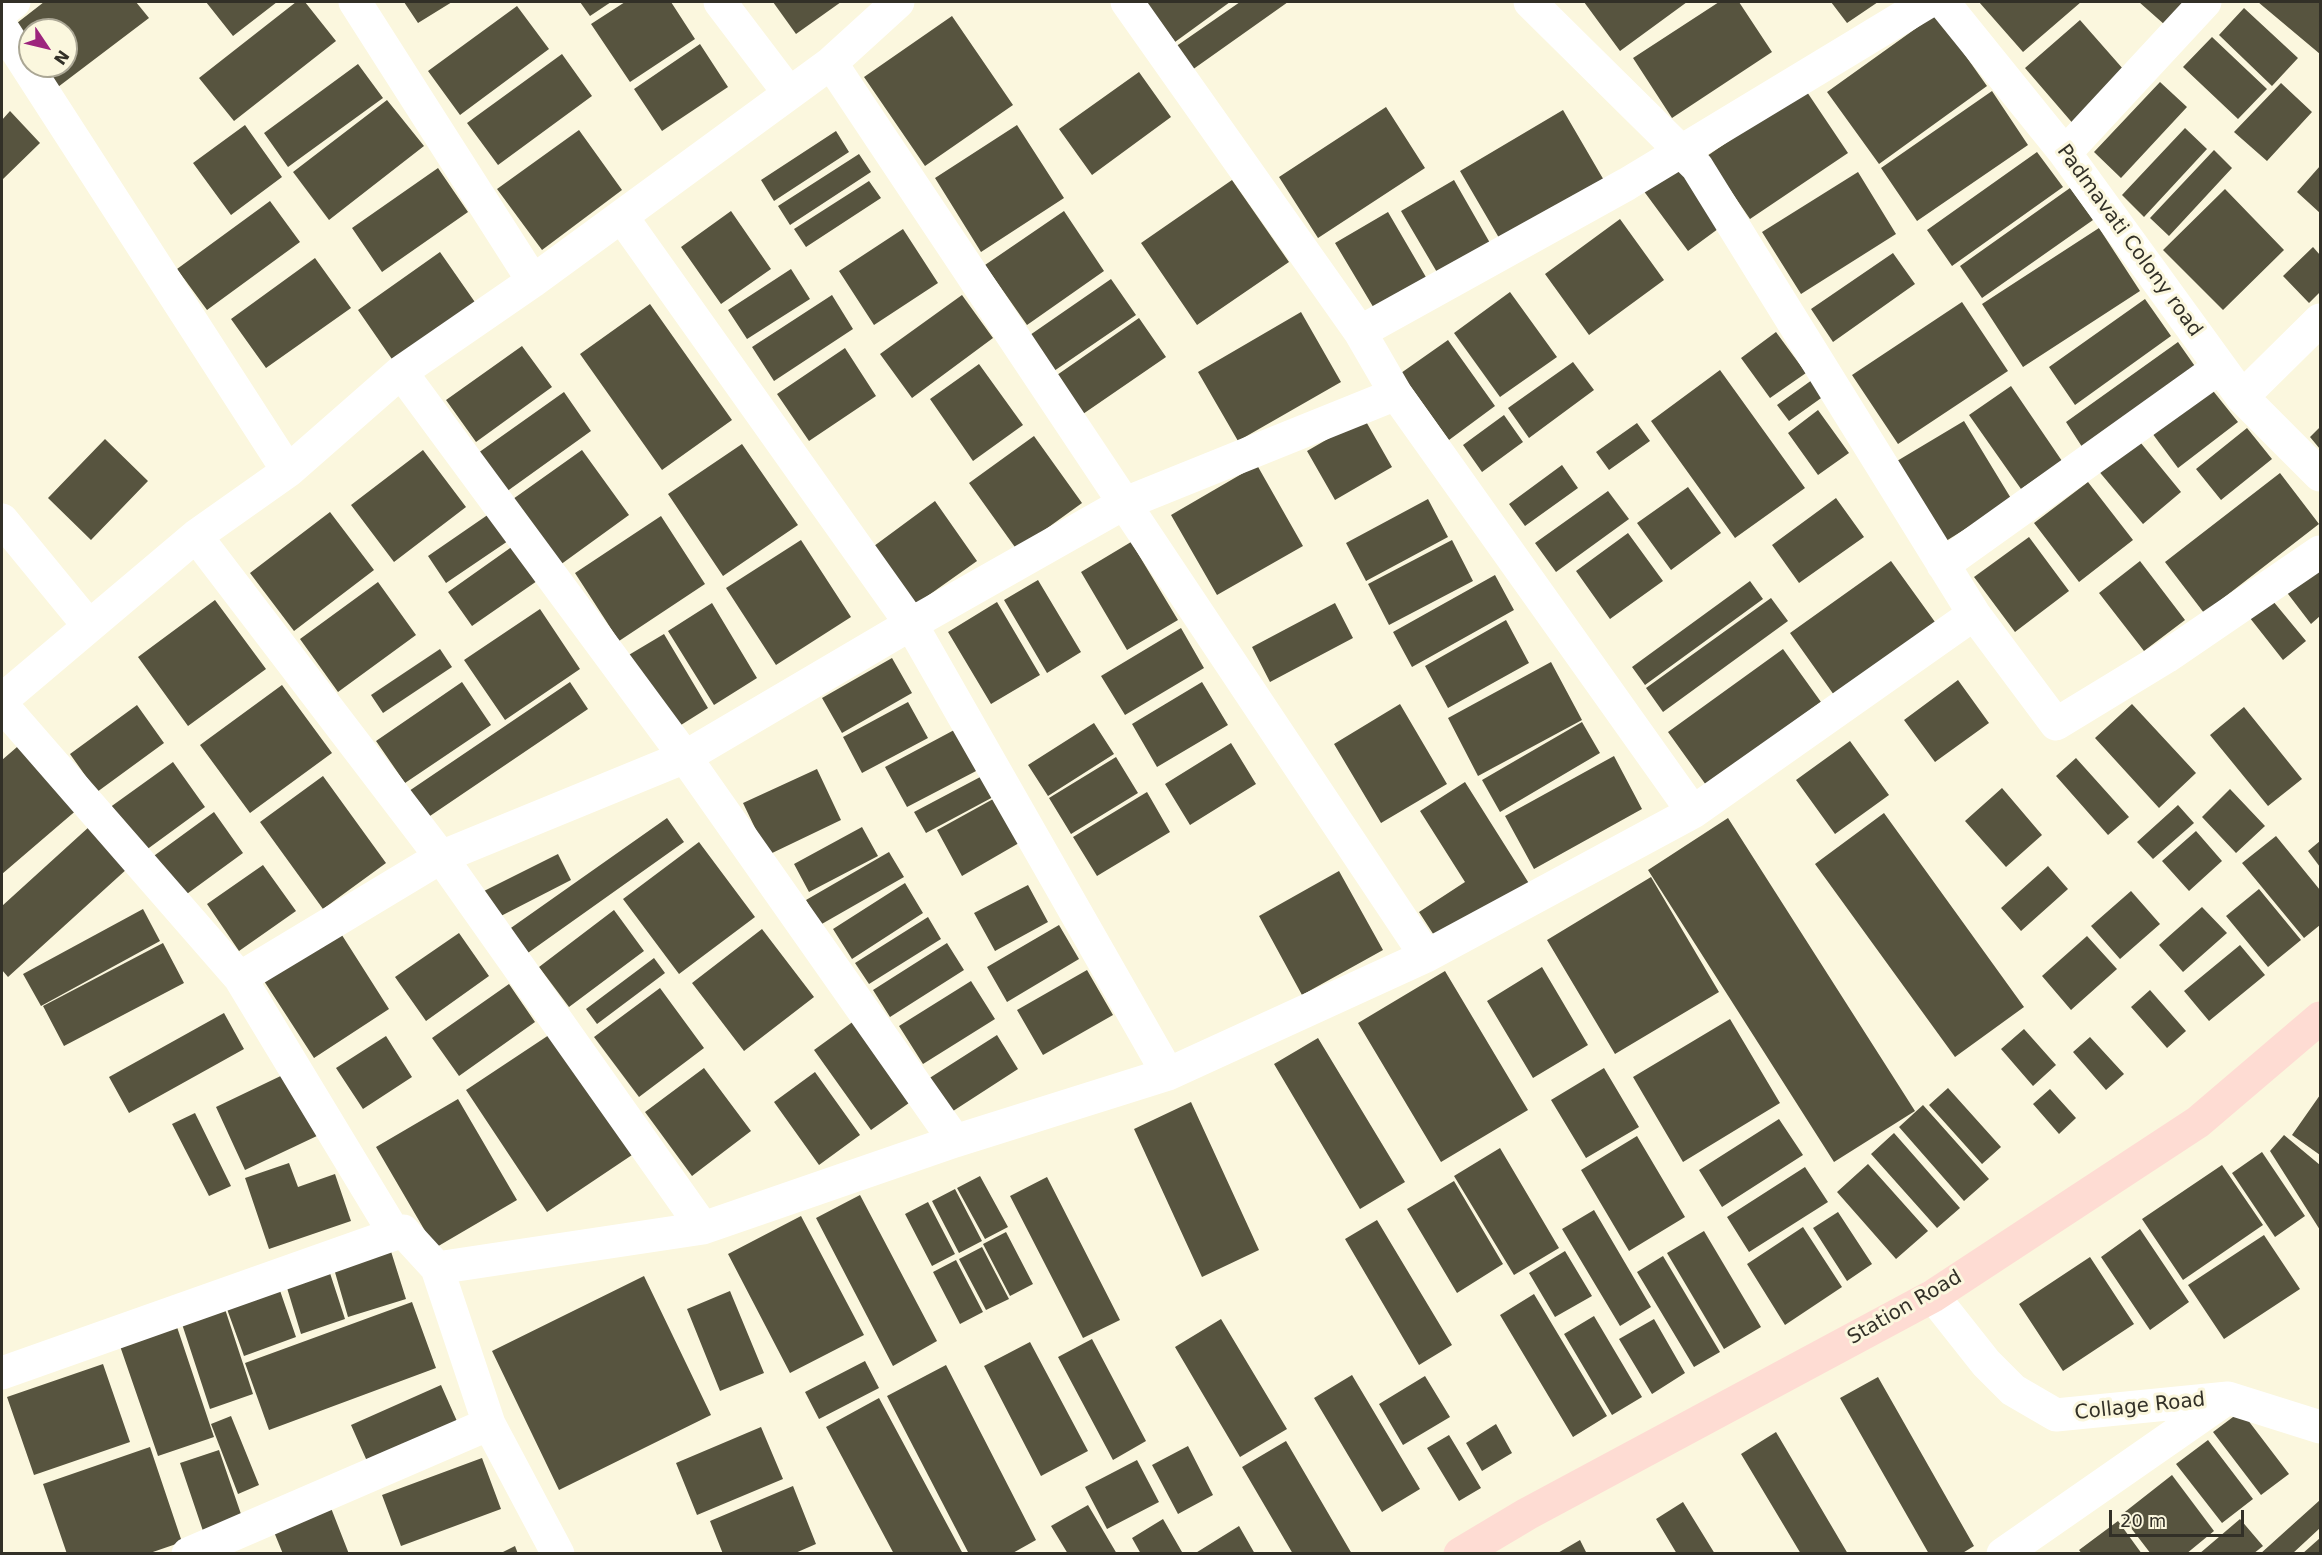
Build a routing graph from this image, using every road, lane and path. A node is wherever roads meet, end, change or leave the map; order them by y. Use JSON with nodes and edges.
{"nodes":[{"id":1,"x":14,"y":2,"type":"edge"},
{"id":2,"x":355,"y":2,"type":"edge"},
{"id":3,"x":720,"y":2,"type":"edge"},
{"id":4,"x":898,"y":2,"type":"edge"},
{"id":5,"x":1127,"y":2,"type":"edge"},
{"id":6,"x":1530,"y":2,"type":"edge"},
{"id":7,"x":1928,"y":2,"type":"edge"},
{"id":8,"x":1943,"y":2,"type":"edge"},
{"id":9,"x":2205,"y":2,"type":"edge"},
{"id":10,"x":2,"y":11,"type":"edge"},
{"id":11,"x":2,"y":28,"type":"edge"},
{"id":12,"x":831,"y":63,"type":"junction"},
{"id":13,"x":789,"y":93,"type":"junction"},
{"id":14,"x":1681,"y":151,"type":"junction"},
{"id":15,"x":2065,"y":153,"type":"junction"},
{"id":16,"x":622,"y":217,"type":"junction"},
{"id":17,"x":533,"y":281,"type":"junction"},
{"id":18,"x":2320,"y":320,"type":"edge"},
{"id":19,"x":1360,"y":332,"type":"junction"},
{"id":20,"x":2220,"y":367,"type":"junction"},
{"id":21,"x":401,"y":372,"type":"junction"},
{"id":22,"x":1396,"y":394,"type":"junction"},
{"id":23,"x":2242,"y":397,"type":"junction"},
{"id":24,"x":288,"y":471,"type":"junction"},
{"id":25,"x":2320,"y":475,"type":"edge"},
{"id":26,"x":1123,"y":504,"type":"junction"},
{"id":27,"x":2,"y":520,"type":"edge"},
{"id":28,"x":196,"y":536,"type":"junction"},
{"id":29,"x":2320,"y":552,"type":"edge"},
{"id":30,"x":1943,"y":565,"type":"junction"},
{"id":31,"x":1974,"y":614,"type":"junction"},
{"id":32,"x":911,"y":624,"type":"junction"},
{"id":33,"x":89,"y":626,"type":"junction"},
{"id":34,"x":2,"y":700,"type":"edge"},
{"id":35,"x":2,"y":705,"type":"edge"},
{"id":36,"x":685,"y":757,"type":"junction"},
{"id":37,"x":1693,"y":812,"type":"junction"},
{"id":38,"x":441,"y":857,"type":"junction"},
{"id":39,"x":1426,"y":956,"type":"junction"},
{"id":40,"x":240,"y":978,"type":"junction"},
{"id":41,"x":2320,"y":1018,"type":"edge"},
{"id":42,"x":1168,"y":1074,"type":"junction"},
{"id":43,"x":955,"y":1141,"type":"junction"},
{"id":44,"x":703,"y":1228,"type":"junction"},
{"id":45,"x":403,"y":1232,"type":"junction"},
{"id":46,"x":437,"y":1268,"type":"junction"},
{"id":47,"x":1933,"y":1296,"type":"junction"},
{"id":48,"x":2,"y":1373,"type":"edge"},
{"id":49,"x":2228,"y":1398,"type":"junction"},
{"id":50,"x":489,"y":1424,"type":"junction"},
{"id":51,"x":2320,"y":1427,"type":"edge"},
{"id":52,"x":188,"y":1554,"type":"edge"},
{"id":53,"x":558,"y":1554,"type":"edge"},
{"id":54,"x":1460,"y":1554,"type":"edge"},
{"id":55,"x":2003,"y":1554,"type":"edge"}],
"edges":[{"from":1,"to":10,"type":"street"},
{"from":2,"to":17,"type":"street"},
{"from":3,"to":13,"type":"street"},
{"from":4,"to":12,"type":"street"},
{"from":5,"to":19,"type":"street"},
{"from":6,"to":14,"type":"street"},
{"from":7,"to":14,"type":"street"},
{"from":8,"to":15,"type":"street","name":"Padmavati Colony road"},
{"from":9,"to":15,"type":"street"},
{"from":11,"to":24,"type":"street"},
{"from":12,"to":13,"type":"street"},
{"from":12,"to":26,"type":"street"},
{"from":13,"to":16,"type":"street"},
{"from":14,"to":19,"type":"street"},
{"from":14,"to":30,"type":"street"},
{"from":15,"to":20,"type":"street","name":"Padmavati Colony road"},
{"from":16,"to":17,"type":"street"},
{"from":16,"to":32,"type":"street"},
{"from":17,"to":21,"type":"street"},
{"from":18,"to":23,"type":"street"},
{"from":19,"to":22,"type":"street"},
{"from":20,"to":23,"type":"street","name":"Padmavati Colony road"},
{"from":20,"to":30,"type":"street"},
{"from":21,"to":24,"type":"street"},
{"from":21,"to":36,"type":"street"},
{"from":22,"to":26,"type":"street"},
{"from":22,"to":37,"type":"street"},
{"from":23,"to":25,"type":"street","name":"Padmavati Colony road"},
{"from":24,"to":28,"type":"street"},
{"from":26,"to":32,"type":"street"},
{"from":26,"to":39,"type":"street"},
{"from":27,"to":33,"type":"street"},
{"from":28,"to":33,"type":"street"},
{"from":28,"to":38,"type":"street"},
{"from":29,"to":31,"type":"street"},
{"from":30,"to":31,"type":"street"},
{"from":31,"to":37,"type":"street"},
{"from":32,"to":36,"type":"street"},
{"from":32,"to":42,"type":"street"},
{"from":33,"to":34,"type":"street"},
{"from":35,"to":40,"type":"street"},
{"from":36,"to":38,"type":"street"},
{"from":36,"to":43,"type":"street"},
{"from":37,"to":39,"type":"street"},
{"from":38,"to":40,"type":"street"},
{"from":38,"to":44,"type":"street"},
{"from":39,"to":42,"type":"street"},
{"from":40,"to":45,"type":"street"},
{"from":41,"to":47,"type":"main road","name":"Station Road"},
{"from":42,"to":43,"type":"street"},
{"from":43,"to":44,"type":"street"},
{"from":44,"to":46,"type":"street"},
{"from":45,"to":46,"type":"street"},
{"from":45,"to":48,"type":"street"},
{"from":46,"to":50,"type":"street"},
{"from":47,"to":49,"type":"street","name":"Collage Road"},
{"from":47,"to":54,"type":"main road","name":"Station Road"},
{"from":49,"to":51,"type":"street","name":"Collage Road"},
{"from":49,"to":55,"type":"street"},
{"from":50,"to":52,"type":"street"},
{"from":50,"to":53,"type":"street"}]}
